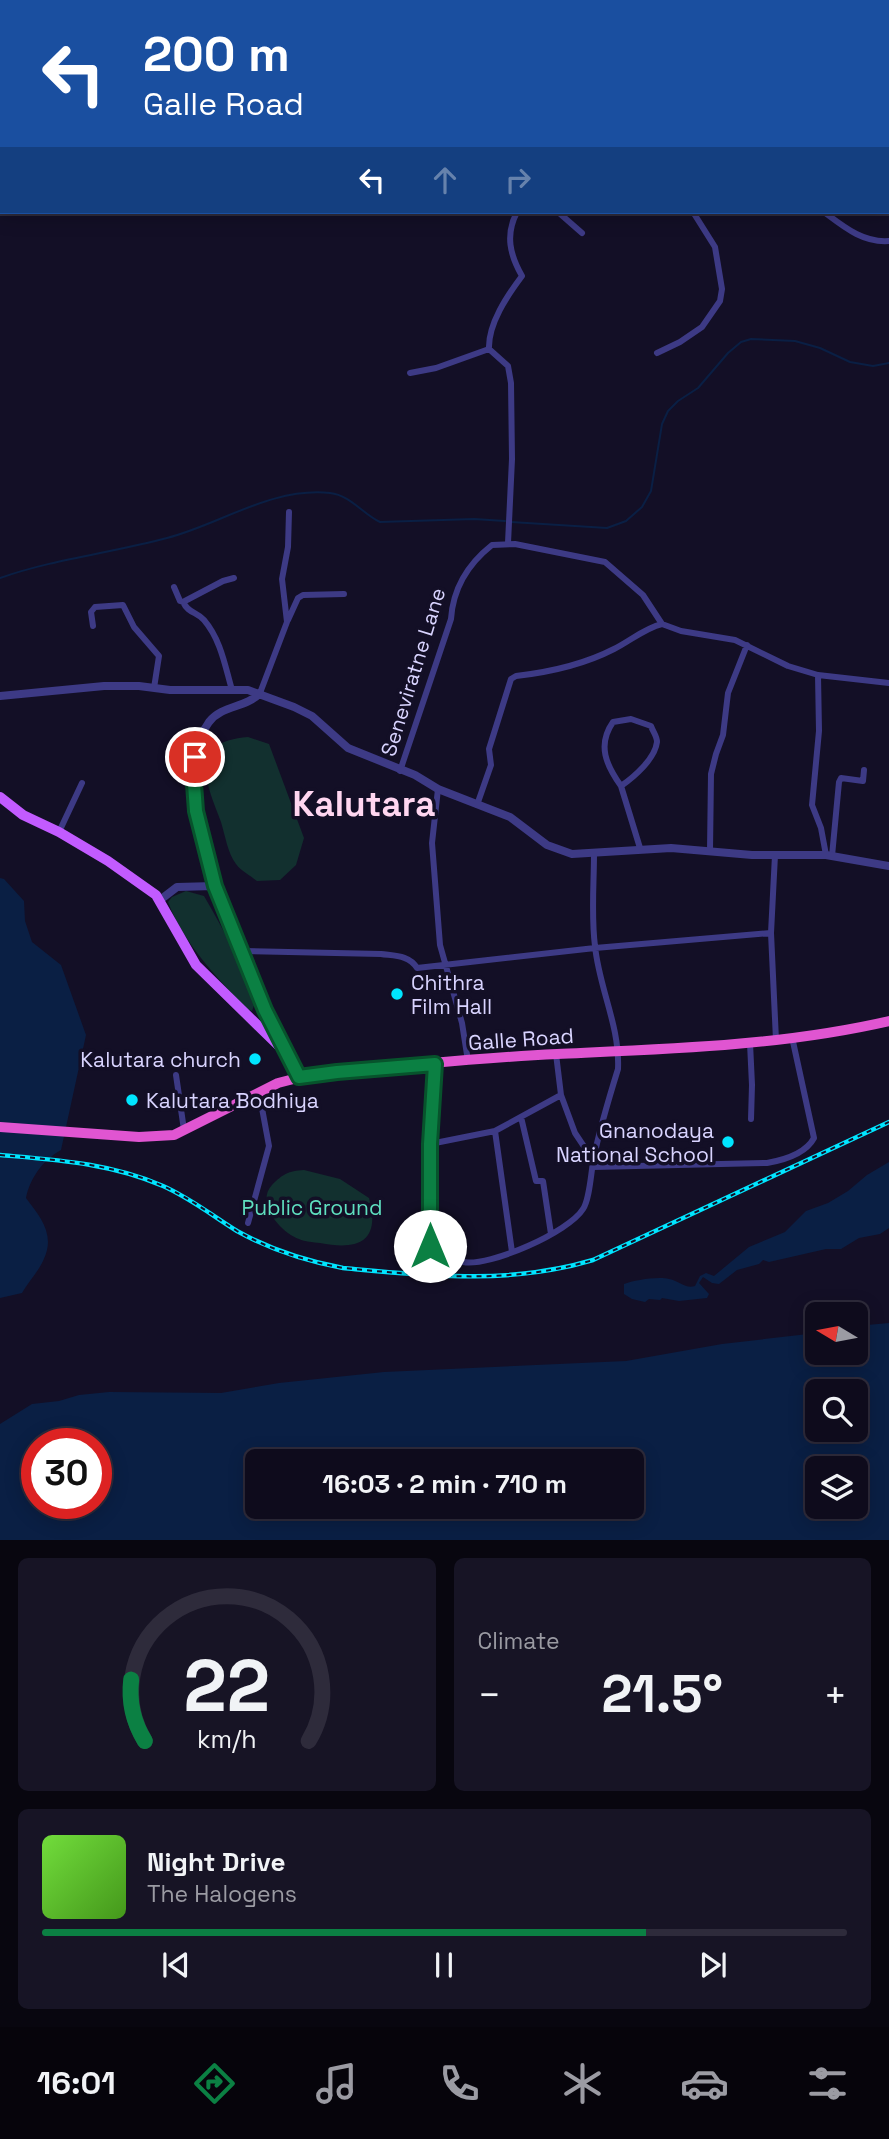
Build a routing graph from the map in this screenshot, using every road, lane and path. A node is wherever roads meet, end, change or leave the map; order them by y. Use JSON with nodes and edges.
{"nodes":[{"id":1,"x":516,"y":214,"type":"edge"},
{"id":2,"x":560,"y":214,"type":"edge"},
{"id":3,"x":694,"y":214,"type":"edge"},
{"id":4,"x":827,"y":214,"type":"edge"},
{"id":5,"x":582,"y":233,"type":"dead end"},
{"id":6,"x":889,"y":241,"type":"edge"},
{"id":7,"x":489,"y":349,"type":"junction"},
{"id":8,"x":657,"y":353,"type":"dead end"},
{"id":9,"x":410,"y":373,"type":"dead end"},
{"id":10,"x":289,"y":512,"type":"dead end"},
{"id":11,"x":508,"y":543,"type":"junction"},
{"id":12,"x":234,"y":578,"type":"dead end"},
{"id":13,"x":174,"y":587,"type":"dead end"},
{"id":14,"x":344,"y":594,"type":"dead end"},
{"id":15,"x":183,"y":602,"type":"junction"},
{"id":16,"x":287,"y":622,"type":"junction"},
{"id":17,"x":662,"y":624,"type":"junction"},
{"id":18,"x":93,"y":626,"type":"dead end"},
{"id":19,"x":747,"y":645,"type":"junction"},
{"id":20,"x":818,"y":675,"type":"junction"},
{"id":21,"x":889,"y":683,"type":"edge"},
{"id":22,"x":154,"y":688,"type":"junction"},
{"id":23,"x":232,"y":690,"type":"junction"},
{"id":24,"x":260,"y":693,"type":"junction"},
{"id":25,"x":0,"y":696,"type":"edge"},
{"id":26,"x":864,"y":770,"type":"dead end"},
{"id":27,"x":400,"y":771,"type":"junction"},
{"id":28,"x":82,"y":783,"type":"dead end"},
{"id":29,"x":621,"y":786,"type":"junction"},
{"id":30,"x":438,"y":789,"type":"junction"},
{"id":31,"x":0,"y":797,"type":"edge"},
{"id":32,"x":477,"y":805,"type":"junction"},
{"id":33,"x":59,"y":832,"type":"junction"},
{"id":34,"x":640,"y":848,"type":"junction"},
{"id":35,"x":710,"y":850,"type":"junction"},
{"id":36,"x":594,"y":854,"type":"junction"},
{"id":37,"x":775,"y":855,"type":"junction"},
{"id":38,"x":829,"y":856,"type":"junction"},
{"id":39,"x":889,"y":866,"type":"edge"},
{"id":40,"x":215,"y":886,"type":"junction"},
{"id":41,"x":159,"y":900,"type":"junction"},
{"id":42,"x":771,"y":933,"type":"junction"},
{"id":43,"x":595,"y":948,"type":"junction"},
{"id":44,"x":240,"y":951,"type":"junction"},
{"id":45,"x":447,"y":965,"type":"junction"},
{"id":46,"x":889,"y":1021,"type":"edge"},
{"id":47,"x":792,"y":1037,"type":"junction"},
{"id":48,"x":776,"y":1040,"type":"junction"},
{"id":49,"x":750,"y":1043,"type":"junction"},
{"id":50,"x":285,"y":1052,"type":"junction"},
{"id":51,"x":619,"y":1053,"type":"junction"},
{"id":52,"x":556,"y":1055,"type":"junction"},
{"id":53,"x":468,"y":1061,"type":"junction"},
{"id":54,"x":435,"y":1064,"type":"junction"},
{"id":55,"x":176,"y":1074,"type":"dead end"},
{"id":56,"x":299,"y":1077,"type":"junction"},
{"id":57,"x":259,"y":1092,"type":"junction"},
{"id":58,"x":561,"y":1095,"type":"junction"},
{"id":59,"x":521,"y":1117,"type":"junction"},
{"id":60,"x":751,"y":1119,"type":"dead end"},
{"id":61,"x":0,"y":1127,"type":"edge"},
{"id":62,"x":184,"y":1130,"type":"junction"},
{"id":63,"x":495,"y":1131,"type":"junction"},
{"id":64,"x":430,"y":1144,"type":"junction"},
{"id":65,"x":593,"y":1163,"type":"junction"},
{"id":66,"x":248,"y":1223,"type":"dead end"},
{"id":67,"x":551,"y":1234,"type":"junction"},
{"id":68,"x":512,"y":1252,"type":"junction"}],
"edges":[{"from":1,"to":7,"type":"street"},
{"from":2,"to":5,"type":"street"},
{"from":3,"to":8,"type":"street"},
{"from":4,"to":6,"type":"street"},
{"from":7,"to":9,"type":"street"},
{"from":7,"to":11,"type":"street"},
{"from":10,"to":16,"type":"street"},
{"from":11,"to":17,"type":"street"},
{"from":11,"to":27,"type":"street","name":"Seneviratne Lane"},
{"from":12,"to":15,"type":"street"},
{"from":13,"to":15,"type":"street"},
{"from":14,"to":16,"type":"street"},
{"from":15,"to":23,"type":"street"},
{"from":16,"to":24,"type":"street"},
{"from":17,"to":19,"type":"street"},
{"from":17,"to":32,"type":"street"},
{"from":18,"to":22,"type":"street"},
{"from":19,"to":20,"type":"street"},
{"from":19,"to":35,"type":"street"},
{"from":20,"to":21,"type":"street"},
{"from":20,"to":38,"type":"street"},
{"from":22,"to":23,"type":"street"},
{"from":22,"to":25,"type":"street"},
{"from":23,"to":24,"type":"street"},
{"from":24,"to":27,"type":"street"},
{"from":24,"to":40,"type":"street"},
{"from":26,"to":38,"type":"street"},
{"from":27,"to":30,"type":"street"},
{"from":28,"to":33,"type":"street"},
{"from":29,"to":29,"type":"street"},
{"from":29,"to":34,"type":"street"},
{"from":30,"to":32,"type":"street"},
{"from":30,"to":45,"type":"street"},
{"from":31,"to":33,"type":"main road"},
{"from":32,"to":36,"type":"street"},
{"from":33,"to":41,"type":"main road"},
{"from":34,"to":35,"type":"street"},
{"from":34,"to":36,"type":"street"},
{"from":35,"to":37,"type":"street"},
{"from":36,"to":43,"type":"street"},
{"from":37,"to":38,"type":"street"},
{"from":37,"to":42,"type":"street"},
{"from":38,"to":39,"type":"street"},
{"from":40,"to":41,"type":"street"},
{"from":40,"to":44,"type":"street"},
{"from":41,"to":50,"type":"main road"},
{"from":42,"to":43,"type":"street"},
{"from":42,"to":48,"type":"street"},
{"from":43,"to":45,"type":"street"},
{"from":43,"to":51,"type":"street"},
{"from":44,"to":45,"type":"street"},
{"from":44,"to":50,"type":"street"},
{"from":45,"to":53,"type":"street"},
{"from":46,"to":47,"type":"highway","name":"Galle Road"},
{"from":47,"to":48,"type":"highway","name":"Galle Road"},
{"from":47,"to":65,"type":"street"},
{"from":48,"to":49,"type":"highway","name":"Galle Road"},
{"from":49,"to":51,"type":"highway","name":"Galle Road"},
{"from":49,"to":60,"type":"street"},
{"from":50,"to":56,"type":"main road"},
{"from":51,"to":52,"type":"highway","name":"Galle Road"},
{"from":51,"to":65,"type":"street"},
{"from":52,"to":53,"type":"highway","name":"Galle Road"},
{"from":52,"to":58,"type":"street"},
{"from":53,"to":54,"type":"highway","name":"Galle Road"},
{"from":54,"to":56,"type":"highway","name":"Galle Road"},
{"from":54,"to":64,"type":"street"},
{"from":55,"to":62,"type":"street"},
{"from":56,"to":57,"type":"highway","name":"Galle Road"},
{"from":57,"to":62,"type":"highway","name":"Galle Road"},
{"from":57,"to":66,"type":"street"},
{"from":58,"to":59,"type":"street"},
{"from":58,"to":65,"type":"street"},
{"from":59,"to":63,"type":"street"},
{"from":59,"to":67,"type":"street"},
{"from":61,"to":62,"type":"highway","name":"Galle Road"},
{"from":63,"to":64,"type":"street"},
{"from":63,"to":68,"type":"street"},
{"from":64,"to":68,"type":"street"},
{"from":65,"to":67,"type":"street"},
{"from":67,"to":68,"type":"street"}]}
